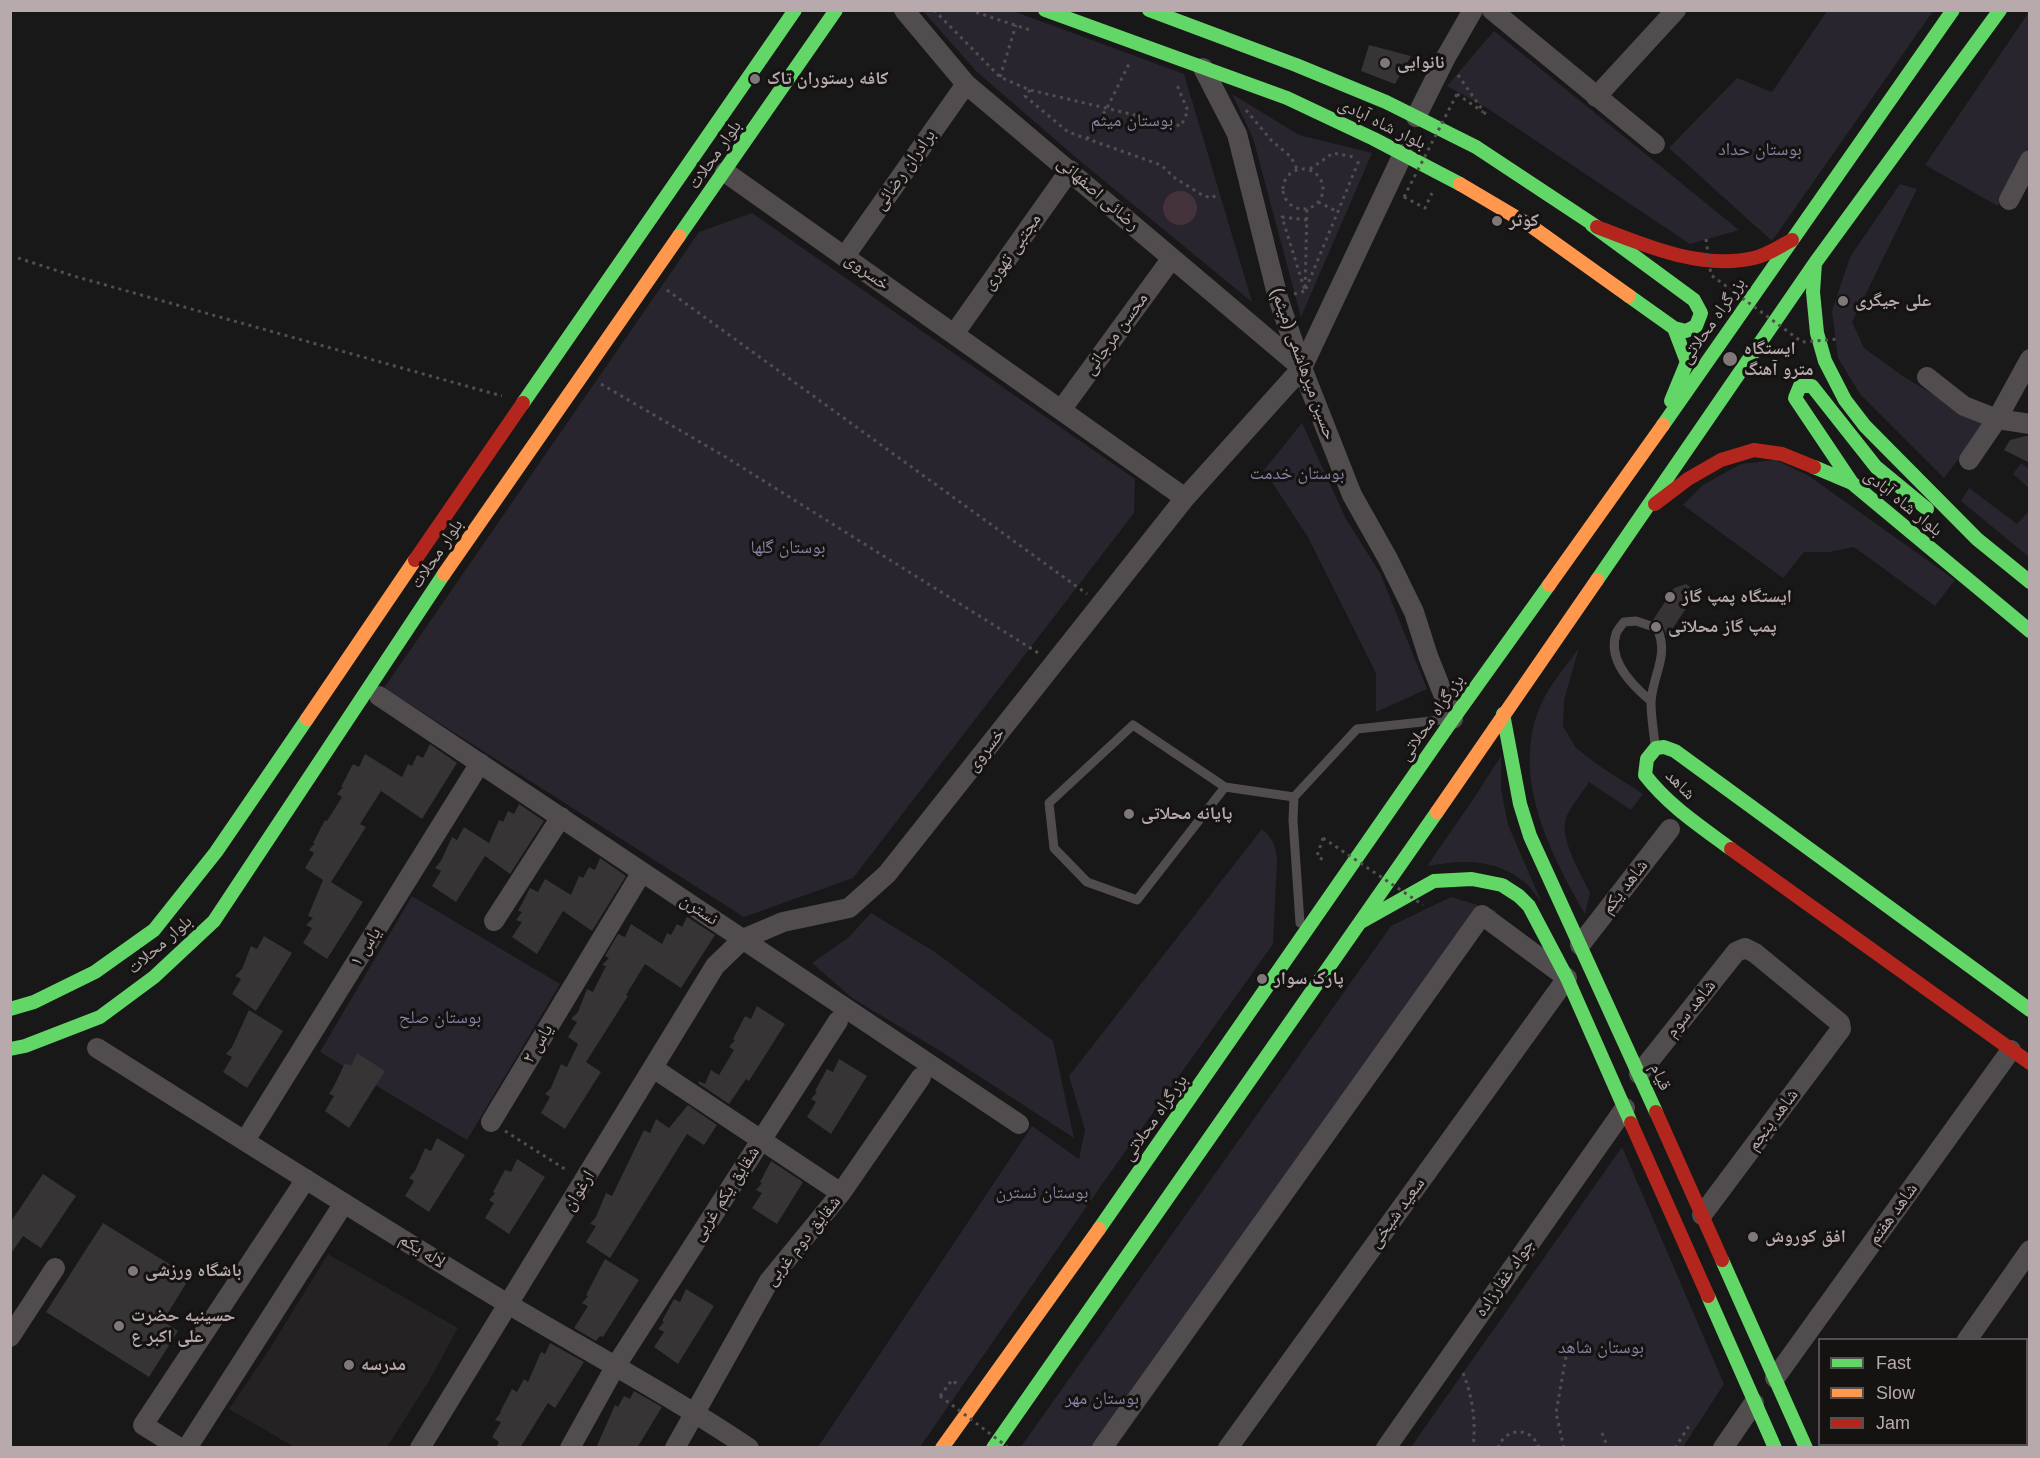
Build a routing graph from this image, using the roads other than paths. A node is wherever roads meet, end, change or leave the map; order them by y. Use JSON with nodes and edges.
{"nodes":[{"id":1,"x":795,"y":10,"type":"edge"},
{"id":2,"x":904,"y":10,"type":"edge"},
{"id":3,"x":1045,"y":10,"type":"edge"},
{"id":4,"x":1149,"y":10,"type":"edge"},
{"id":5,"x":1473,"y":10,"type":"edge"},
{"id":6,"x":1492,"y":10,"type":"edge"},
{"id":7,"x":1676,"y":10,"type":"edge"},
{"id":8,"x":1953,"y":10,"type":"edge"},
{"id":9,"x":2000,"y":10,"type":"edge"},
{"id":10,"x":836,"y":11,"type":"edge"},
{"id":11,"x":1168,"y":15,"type":"edge"},
{"id":12,"x":1203,"y":68,"type":"junction"},
{"id":13,"x":966,"y":84,"type":"junction"},
{"id":14,"x":1596,"y":97,"type":"junction"},
{"id":15,"x":1416,"y":117,"type":"junction"},
{"id":16,"x":1655,"y":144,"type":"dead end"},
{"id":17,"x":1403,"y":154,"type":"junction"},
{"id":18,"x":2030,"y":160,"type":"edge"},
{"id":19,"x":1070,"y":170,"type":"junction"},
{"id":20,"x":725,"y":172,"type":"junction"},
{"id":21,"x":2009,"y":200,"type":"dead end"},
{"id":22,"x":1592,"y":225,"type":"junction"},
{"id":23,"x":1791,"y":240,"type":"junction"},
{"id":24,"x":844,"y":256,"type":"junction"},
{"id":25,"x":1172,"y":258,"type":"junction"},
{"id":26,"x":1815,"y":263,"type":"junction"},
{"id":27,"x":1674,"y":328,"type":"junction"},
{"id":28,"x":954,"y":334,"type":"junction"},
{"id":29,"x":2030,"y":359,"type":"edge"},
{"id":30,"x":1302,"y":368,"type":"junction"},
{"id":31,"x":1927,"y":377,"type":"dead end"},
{"id":32,"x":1061,"y":410,"type":"junction"},
{"id":33,"x":1997,"y":418,"type":"junction"},
{"id":34,"x":2030,"y":424,"type":"edge"},
{"id":35,"x":1659,"y":430,"type":"junction"},
{"id":36,"x":1969,"y":460,"type":"dead end"},
{"id":37,"x":1852,"y":483,"type":"junction"},
{"id":38,"x":1185,"y":498,"type":"junction"},
{"id":39,"x":1642,"y":514,"type":"junction"},
{"id":40,"x":1977,"y":539,"type":"junction"},
{"id":41,"x":2030,"y":582,"type":"edge"},
{"id":42,"x":2030,"y":631,"type":"edge"},
{"id":43,"x":379,"y":696,"type":"dead end"},
{"id":44,"x":1651,"y":701,"type":"junction"},
{"id":45,"x":1503,"y":714,"type":"junction"},
{"id":46,"x":1453,"y":719,"type":"junction"},
{"id":47,"x":1656,"y":748,"type":"junction"},
{"id":48,"x":480,"y":763,"type":"junction"},
{"id":49,"x":1225,"y":787,"type":"junction"},
{"id":50,"x":1294,"y":797,"type":"junction"},
{"id":51,"x":561,"y":817,"type":"junction"},
{"id":52,"x":1670,"y":829,"type":"dead end"},
{"id":53,"x":642,"y":872,"type":"junction"},
{"id":54,"x":494,"y":921,"type":"dead end"},
{"id":55,"x":1357,"y":924,"type":"junction"},
{"id":56,"x":1571,"y":926,"type":"junction"},
{"id":57,"x":1545,"y":937,"type":"junction"},
{"id":58,"x":743,"y":939,"type":"junction"},
{"id":59,"x":1301,"y":939,"type":"junction"},
{"id":60,"x":1580,"y":945,"type":"junction"},
{"id":61,"x":1567,"y":978,"type":"junction"},
{"id":62,"x":10,"y":1009,"type":"edge"},
{"id":63,"x":2030,"y":1010,"type":"edge"},
{"id":64,"x":838,"y":1021,"type":"dead end"},
{"id":65,"x":1840,"y":1023,"type":"joint"},
{"id":66,"x":97,"y":1048,"type":"dead end"},
{"id":67,"x":10,"y":1049,"type":"edge"},
{"id":68,"x":2011,"y":1050,"type":"junction"},
{"id":69,"x":2030,"y":1063,"type":"edge"},
{"id":70,"x":653,"y":1068,"type":"junction"},
{"id":71,"x":1639,"y":1074,"type":"junction"},
{"id":72,"x":921,"y":1077,"type":"dead end"},
{"id":73,"x":1624,"y":1108,"type":"junction"},
{"id":74,"x":491,"y":1122,"type":"road end"},
{"id":75,"x":1019,"y":1124,"type":"dead end"},
{"id":76,"x":251,"y":1131,"type":"dead end"},
{"id":77,"x":761,"y":1140,"type":"junction"},
{"id":78,"x":306,"y":1179,"type":"junction"},
{"id":79,"x":841,"y":1193,"type":"junction"},
{"id":80,"x":1119,"y":1202,"type":"junction"},
{"id":81,"x":344,"y":1203,"type":"junction"},
{"id":82,"x":1702,"y":1215,"type":"junction"},
{"id":83,"x":1115,"y":1225,"type":"dead end"},
{"id":84,"x":1147,"y":1226,"type":"junction"},
{"id":85,"x":1131,"y":1230,"type":"dead end"},
{"id":86,"x":2030,"y":1250,"type":"edge"},
{"id":87,"x":55,"y":1268,"type":"dead end"},
{"id":88,"x":507,"y":1303,"type":"junction"},
{"id":89,"x":1045,"y":1307,"type":"junction"},
{"id":90,"x":1075,"y":1329,"type":"junction"},
{"id":91,"x":10,"y":1337,"type":"edge"},
{"id":92,"x":1968,"y":1338,"type":"edge"},
{"id":93,"x":615,"y":1367,"type":"junction"},
{"id":94,"x":1775,"y":1378,"type":"junction"},
{"id":95,"x":1754,"y":1403,"type":"junction"},
{"id":96,"x":695,"y":1412,"type":"junction"},
{"id":97,"x":1773,"y":1444,"type":"edge"},
{"id":98,"x":180,"y":1448,"type":"edge"},
{"id":99,"x":187,"y":1448,"type":"edge"},
{"id":100,"x":420,"y":1448,"type":"edge"},
{"id":101,"x":570,"y":1448,"type":"edge"},
{"id":102,"x":675,"y":1448,"type":"edge"},
{"id":103,"x":749,"y":1448,"type":"edge"},
{"id":104,"x":942,"y":1448,"type":"edge"},
{"id":105,"x":993,"y":1448,"type":"edge"},
{"id":106,"x":1102,"y":1448,"type":"edge"},
{"id":107,"x":1228,"y":1448,"type":"edge"},
{"id":108,"x":1386,"y":1448,"type":"edge"},
{"id":109,"x":1723,"y":1448,"type":"edge"},
{"id":110,"x":1732,"y":1448,"type":"edge"},
{"id":111,"x":1806,"y":1448,"type":"edge"}],
"edges":[{"from":1,"to":62,"type":"main road","name":"بلوار محلات"},
{"from":2,"to":13,"type":"street","name":"رضائی اصفهانی"},
{"from":3,"to":12,"type":"main road","name":"بلوار شاه آبادی"},
{"from":4,"to":11,"type":"main road","name":"بلوار شاه آبادی"},
{"from":5,"to":15,"type":"street"},
{"from":6,"to":14,"type":"street"},
{"from":7,"to":14,"type":"street"},
{"from":8,"to":23,"type":"main road","name":"بزرگراه محلاتی"},
{"from":9,"to":26,"type":"main road"},
{"from":10,"to":20,"type":"main road","name":"بلوار محلات"},
{"from":11,"to":15,"type":"main road","name":"بلوار شاه آبادی"},
{"from":12,"to":17,"type":"main road","name":"بلوار شاه آبادی"},
{"from":12,"to":30,"type":"street","name":"حسین میرهاشمی (میثم)"},
{"from":13,"to":19,"type":"street","name":"رضائی اصفهانی"},
{"from":13,"to":24,"type":"street","name":"برادران رضائی"},
{"from":14,"to":16,"type":"street"},
{"from":15,"to":22,"type":"main road","name":"بلوار شاه آبادی"},
{"from":17,"to":27,"type":"main road","name":"بلوار شاه آبادی"},
{"from":17,"to":30,"type":"street","name":"خسروی"},
{"from":18,"to":21,"type":"street"},
{"from":19,"to":25,"type":"street","name":"رضائی اصفهانی"},
{"from":19,"to":28,"type":"street","name":"مجتبی تهوری"},
{"from":20,"to":24,"type":"street","name":"خسروی"},
{"from":20,"to":67,"type":"main road","name":"بلوار محلات"},
{"from":22,"to":23,"type":"main road","name":"بلوار شاه آبادی"},
{"from":22,"to":27,"type":"main road"},
{"from":23,"to":35,"type":"main road","name":"بزرگراه محلاتی"},
{"from":24,"to":28,"type":"street","name":"خسروی"},
{"from":25,"to":30,"type":"street","name":"رضائی اصفهانی"},
{"from":25,"to":32,"type":"street","name":"محسن مرجانی"},
{"from":26,"to":39,"type":"main road"},
{"from":26,"to":40,"type":"main road","name":"بلوار شاه آبادی"},
{"from":27,"to":35,"type":"main road"},
{"from":28,"to":32,"type":"street","name":"خسروی"},
{"from":29,"to":33,"type":"street"},
{"from":30,"to":38,"type":"street","name":"خسروی"},
{"from":30,"to":46,"type":"street","name":"حسین میرهاشمی (میثم)"},
{"from":31,"to":33,"type":"street"},
{"from":32,"to":38,"type":"street","name":"خسروی"},
{"from":33,"to":34,"type":"street"},
{"from":33,"to":36,"type":"street"},
{"from":35,"to":46,"type":"main road","name":"بزرگراه محلاتی"},
{"from":37,"to":39,"type":"main road","name":"بلوار شاه آبادی"},
{"from":37,"to":40,"type":"main road"},
{"from":37,"to":42,"type":"main road","name":"بلوار شاه آبادی"},
{"from":38,"to":58,"type":"street","name":"خسروی"},
{"from":39,"to":45,"type":"main road"},
{"from":40,"to":41,"type":"main road","name":"بلوار شاه آبادی"},
{"from":43,"to":48,"type":"street","name":"نسترن"},
{"from":44,"to":44,"type":"lane"},
{"from":44,"to":47,"type":"lane"},
{"from":45,"to":55,"type":"main road"},
{"from":45,"to":56,"type":"main road","name":"قیام"},
{"from":46,"to":50,"type":"lane"},
{"from":46,"to":59,"type":"main road","name":"بزرگراه محلاتی"},
{"from":47,"to":63,"type":"main road","name":"شاهد"},
{"from":47,"to":68,"type":"main road","name":"شاهد"},
{"from":48,"to":51,"type":"street","name":"نسترن"},
{"from":48,"to":76,"type":"street","name":"یاس ۱"},
{"from":49,"to":49,"type":"lane"},
{"from":49,"to":50,"type":"lane"},
{"from":50,"to":59,"type":"lane"},
{"from":51,"to":53,"type":"street","name":"نسترن"},
{"from":51,"to":54,"type":"street"},
{"from":52,"to":60,"type":"street","name":"شاهد یکم"},
{"from":53,"to":58,"type":"street","name":"نسترن"},
{"from":53,"to":74,"type":"street","name":"یاس ۲"},
{"from":55,"to":57,"type":"main road"},
{"from":55,"to":84,"type":"main road"},
{"from":56,"to":57,"type":"main road"},
{"from":56,"to":60,"type":"main road","name":"قیام"},
{"from":57,"to":61,"type":"main road"},
{"from":58,"to":70,"type":"street","name":"ارغوان"},
{"from":58,"to":75,"type":"street","name":"نسترن"},
{"from":59,"to":80,"type":"main road","name":"بزرگراه محلاتی"},
{"from":60,"to":71,"type":"main road","name":"قیام"},
{"from":61,"to":73,"type":"main road"},
{"from":61,"to":106,"type":"street"},
{"from":61,"to":107,"type":"street","name":"سعید شیخی"},
{"from":64,"to":77,"type":"street","name":"شقایق یکم غربی"},
{"from":65,"to":71,"type":"street","name":"شاهد سوم"},
{"from":65,"to":82,"type":"street","name":"شاهد پنجم"},
{"from":66,"to":78,"type":"street","name":"لاله یکم"},
{"from":68,"to":69,"type":"main road","name":"شاهد"},
{"from":68,"to":94,"type":"street","name":"شاهد هفتم"},
{"from":70,"to":77,"type":"street"},
{"from":70,"to":88,"type":"street","name":"ارغوان"},
{"from":71,"to":82,"type":"main road","name":"قیام"},
{"from":72,"to":79,"type":"street","name":"شقایق دوم غربی"},
{"from":73,"to":95,"type":"main road"},
{"from":73,"to":108,"type":"street","name":"جواد غفارزاده"},
{"from":77,"to":79,"type":"street"},
{"from":77,"to":93,"type":"street","name":"شقایق یکم غربی"},
{"from":78,"to":81,"type":"street","name":"لاله یکم"},
{"from":78,"to":98,"type":"street"},
{"from":79,"to":96,"type":"street","name":"شقایق دوم غربی"},
{"from":80,"to":83,"type":"main road"},
{"from":80,"to":89,"type":"main road","name":"بزرگراه محلاتی"},
{"from":81,"to":88,"type":"street","name":"لاله یکم"},
{"from":81,"to":99,"type":"street"},
{"from":82,"to":94,"type":"main road","name":"قیام"},
{"from":84,"to":85,"type":"main road"},
{"from":84,"to":90,"type":"main road"},
{"from":86,"to":92,"type":"street"},
{"from":87,"to":91,"type":"street"},
{"from":88,"to":93,"type":"street","name":"لاله یکم"},
{"from":88,"to":100,"type":"street","name":"ارغوان"},
{"from":89,"to":90,"type":"main road"},
{"from":89,"to":104,"type":"main road","name":"بزرگراه محلاتی"},
{"from":90,"to":105,"type":"main road"},
{"from":93,"to":96,"type":"street","name":"لاله یکم"},
{"from":93,"to":101,"type":"street","name":"شقایق یکم غربی"},
{"from":94,"to":95,"type":"main road"},
{"from":94,"to":111,"type":"main road","name":"قیام"},
{"from":95,"to":97,"type":"main road"},
{"from":95,"to":109,"type":"street"},
{"from":96,"to":102,"type":"street","name":"شقایق دوم غربی"},
{"from":96,"to":103,"type":"street","name":"لاله یکم"},
{"from":97,"to":110,"type":"street"}]}
